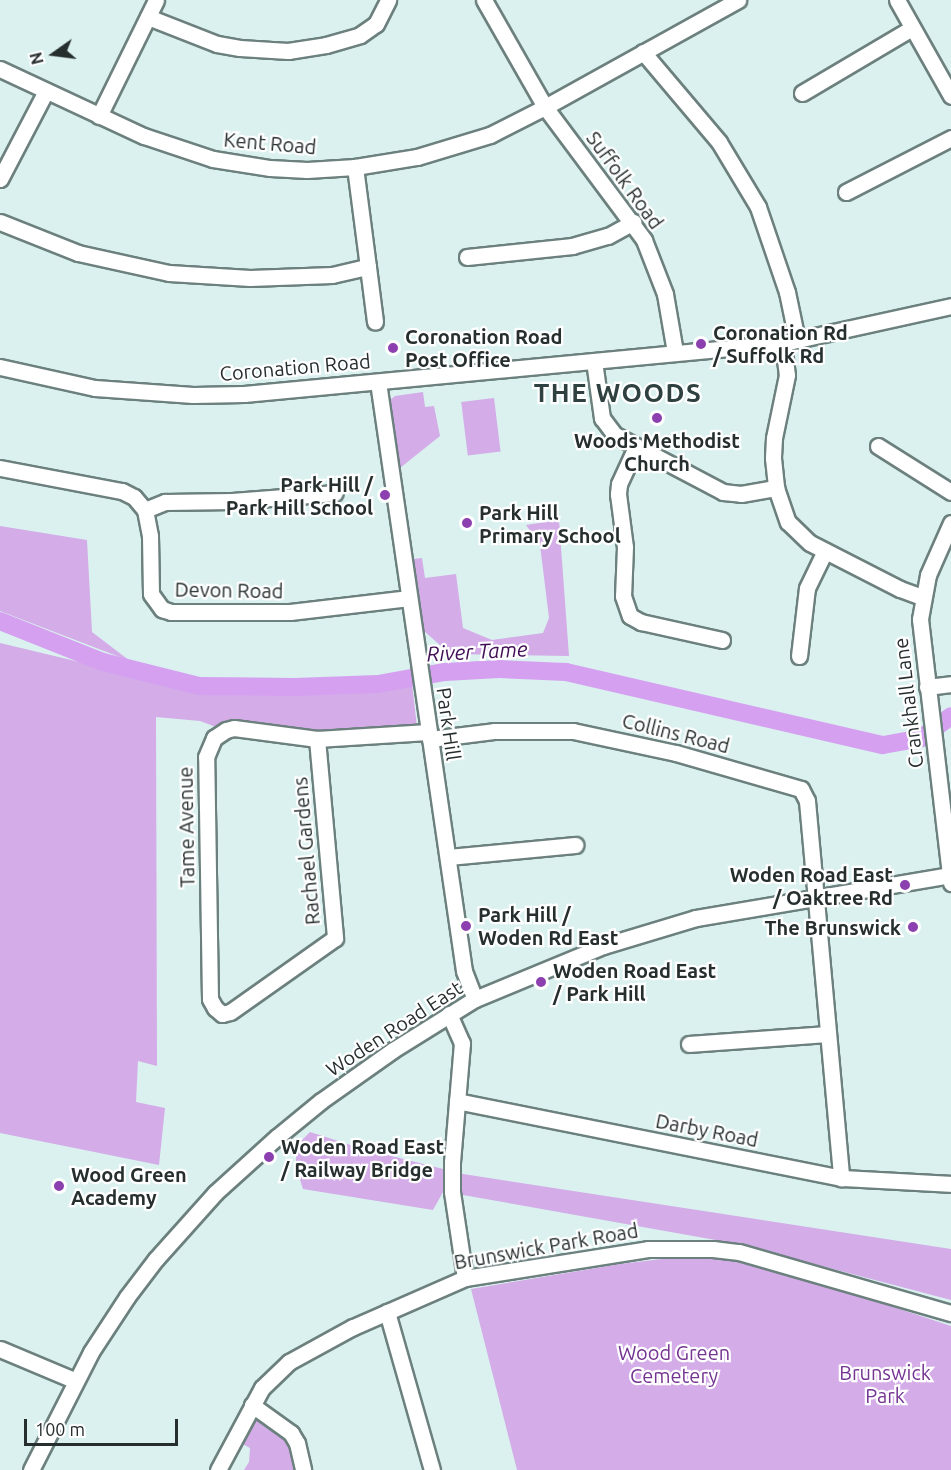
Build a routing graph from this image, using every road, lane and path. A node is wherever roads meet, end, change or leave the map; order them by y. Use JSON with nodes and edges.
{"nodes":[{"id":1,"x":156,"y":0,"type":"edge"},
{"id":2,"x":388,"y":0,"type":"edge"},
{"id":3,"x":738,"y":0,"type":"edge"},
{"id":4,"x":897,"y":0,"type":"edge"},
{"id":5,"x":489,"y":2,"type":"edge"},
{"id":6,"x":148,"y":17,"type":"junction"},
{"id":7,"x":912,"y":28,"type":"junction"},
{"id":8,"x":643,"y":52,"type":"junction"},
{"id":9,"x":0,"y":69,"type":"edge"},
{"id":10,"x":46,"y":91,"type":"junction"},
{"id":11,"x":802,"y":93,"type":"dead end"},
{"id":12,"x":951,"y":96,"type":"edge"},
{"id":13,"x":545,"y":107,"type":"junction"},
{"id":14,"x":99,"y":116,"type":"junction"},
{"id":15,"x":951,"y":138,"type":"edge"},
{"id":16,"x":355,"y":167,"type":"junction"},
{"id":17,"x":0,"y":179,"type":"edge"},
{"id":18,"x":846,"y":192,"type":"dead end"},
{"id":19,"x":0,"y":222,"type":"edge"},
{"id":20,"x":633,"y":222,"type":"junction"},
{"id":21,"x":467,"y":258,"type":"dead end"},
{"id":22,"x":368,"y":267,"type":"junction"},
{"id":23,"x":951,"y":306,"type":"edge"},
{"id":24,"x":375,"y":322,"type":"dead end"},
{"id":25,"x":790,"y":341,"type":"junction"},
{"id":26,"x":675,"y":352,"type":"junction"},
{"id":27,"x":594,"y":361,"type":"junction"},
{"id":28,"x":0,"y":367,"type":"edge"},
{"id":29,"x":378,"y":382,"type":"junction"},
{"id":30,"x":878,"y":446,"type":"dead end"},
{"id":31,"x":636,"y":447,"type":"junction"},
{"id":32,"x":0,"y":468,"type":"edge"},
{"id":33,"x":776,"y":488,"type":"junction"},
{"id":34,"x":951,"y":492,"type":"edge"},
{"id":35,"x":335,"y":493,"type":"dead end"},
{"id":36,"x":145,"y":510,"type":"junction"},
{"id":37,"x":951,"y":523,"type":"edge"},
{"id":38,"x":825,"y":551,"type":"junction"},
{"id":39,"x":922,"y":597,"type":"junction"},
{"id":40,"x":409,"y":598,"type":"junction"},
{"id":41,"x":722,"y":640,"type":"dead end"},
{"id":42,"x":799,"y":657,"type":"dead end"},
{"id":43,"x":951,"y":684,"type":"edge"},
{"id":44,"x":927,"y":687,"type":"junction"},
{"id":45,"x":429,"y":735,"type":"junction"},
{"id":46,"x":317,"y":739,"type":"junction"},
{"id":47,"x":575,"y":845,"type":"dead end"},
{"id":48,"x":448,"y":857,"type":"junction"},
{"id":49,"x":950,"y":879,"type":"edge"},
{"id":50,"x":815,"y":896,"type":"junction"},
{"id":51,"x":475,"y":999,"type":"junction"},
{"id":52,"x":230,"y":1012,"type":"joint"},
{"id":53,"x":449,"y":1014,"type":"junction"},
{"id":54,"x":827,"y":1034,"type":"junction"},
{"id":55,"x":688,"y":1044,"type":"dead end"},
{"id":56,"x":457,"y":1101,"type":"junction"},
{"id":57,"x":841,"y":1178,"type":"junction"},
{"id":58,"x":951,"y":1185,"type":"edge"},
{"id":59,"x":465,"y":1278,"type":"junction"},
{"id":60,"x":387,"y":1311,"type":"junction"},
{"id":61,"x":951,"y":1313,"type":"edge"},
{"id":62,"x":0,"y":1350,"type":"edge"},
{"id":63,"x":76,"y":1381,"type":"junction"},
{"id":64,"x":252,"y":1405,"type":"junction"},
{"id":65,"x":30,"y":1470,"type":"edge"},
{"id":66,"x":218,"y":1470,"type":"edge"},
{"id":67,"x":303,"y":1470,"type":"edge"},
{"id":68,"x":432,"y":1470,"type":"edge"}],
"edges":[{"from":1,"to":6,"type":"street"},
{"from":2,"to":6,"type":"street"},
{"from":3,"to":8,"type":"street","name":"Kent Road"},
{"from":4,"to":7,"type":"street"},
{"from":5,"to":13,"type":"street"},
{"from":6,"to":14,"type":"street"},
{"from":7,"to":11,"type":"street"},
{"from":7,"to":12,"type":"street"},
{"from":8,"to":13,"type":"street","name":"Kent Road"},
{"from":8,"to":25,"type":"street"},
{"from":9,"to":10,"type":"street","name":"Kent Road"},
{"from":10,"to":14,"type":"street","name":"Kent Road"},
{"from":10,"to":17,"type":"street"},
{"from":13,"to":16,"type":"street","name":"Kent Road"},
{"from":13,"to":20,"type":"street","name":"Suffolk Road"},
{"from":14,"to":16,"type":"street","name":"Kent Road"},
{"from":15,"to":18,"type":"street"},
{"from":16,"to":22,"type":"street"},
{"from":19,"to":22,"type":"street"},
{"from":20,"to":21,"type":"street"},
{"from":20,"to":26,"type":"street","name":"Suffolk Road"},
{"from":22,"to":24,"type":"street"},
{"from":23,"to":25,"type":"street","name":"Coronation Road"},
{"from":25,"to":26,"type":"street","name":"Coronation Road"},
{"from":25,"to":33,"type":"street"},
{"from":26,"to":27,"type":"street","name":"Coronation Road"},
{"from":27,"to":29,"type":"street","name":"Coronation Road"},
{"from":27,"to":31,"type":"street"},
{"from":28,"to":29,"type":"street","name":"Coronation Road"},
{"from":29,"to":40,"type":"street","name":"Park Hill"},
{"from":30,"to":34,"type":"street"},
{"from":31,"to":33,"type":"street"},
{"from":31,"to":41,"type":"street"},
{"from":32,"to":36,"type":"street"},
{"from":33,"to":38,"type":"street"},
{"from":35,"to":36,"type":"street"},
{"from":36,"to":40,"type":"street","name":"Devon Road"},
{"from":37,"to":39,"type":"street","name":"Crankhall Lane"},
{"from":38,"to":39,"type":"street"},
{"from":38,"to":42,"type":"street"},
{"from":39,"to":44,"type":"street","name":"Crankhall Lane"},
{"from":40,"to":45,"type":"street","name":"Park Hill"},
{"from":43,"to":44,"type":"street"},
{"from":44,"to":49,"type":"street","name":"Crankhall Lane"},
{"from":45,"to":46,"type":"street","name":"Tame Avenue"},
{"from":45,"to":48,"type":"street","name":"Park Hill"},
{"from":45,"to":50,"type":"street","name":"Collins Road"},
{"from":46,"to":52,"type":"street","name":"Rachael Gardens"},
{"from":46,"to":52,"type":"street","name":"Tame Avenue"},
{"from":47,"to":48,"type":"street"},
{"from":48,"to":51,"type":"street","name":"Park Hill"},
{"from":49,"to":50,"type":"street","name":"Woden Road East"},
{"from":50,"to":51,"type":"street","name":"Woden Road East"},
{"from":50,"to":54,"type":"street"},
{"from":51,"to":53,"type":"street","name":"Woden Road East"},
{"from":53,"to":56,"type":"street"},
{"from":53,"to":63,"type":"street","name":"Woden Road East"},
{"from":54,"to":55,"type":"street"},
{"from":54,"to":57,"type":"street"},
{"from":56,"to":57,"type":"street","name":"Darby Road"},
{"from":56,"to":59,"type":"street"},
{"from":57,"to":58,"type":"street","name":"Darby Road"},
{"from":59,"to":60,"type":"street","name":"Brunswick Park Road"},
{"from":59,"to":61,"type":"street","name":"Brunswick Park Road"},
{"from":60,"to":64,"type":"street","name":"Brunswick Park Road"},
{"from":60,"to":68,"type":"street"},
{"from":62,"to":63,"type":"street"},
{"from":63,"to":65,"type":"street","name":"Woden Road East"},
{"from":64,"to":66,"type":"street","name":"Brunswick Park Road"},
{"from":64,"to":67,"type":"street"}]}
